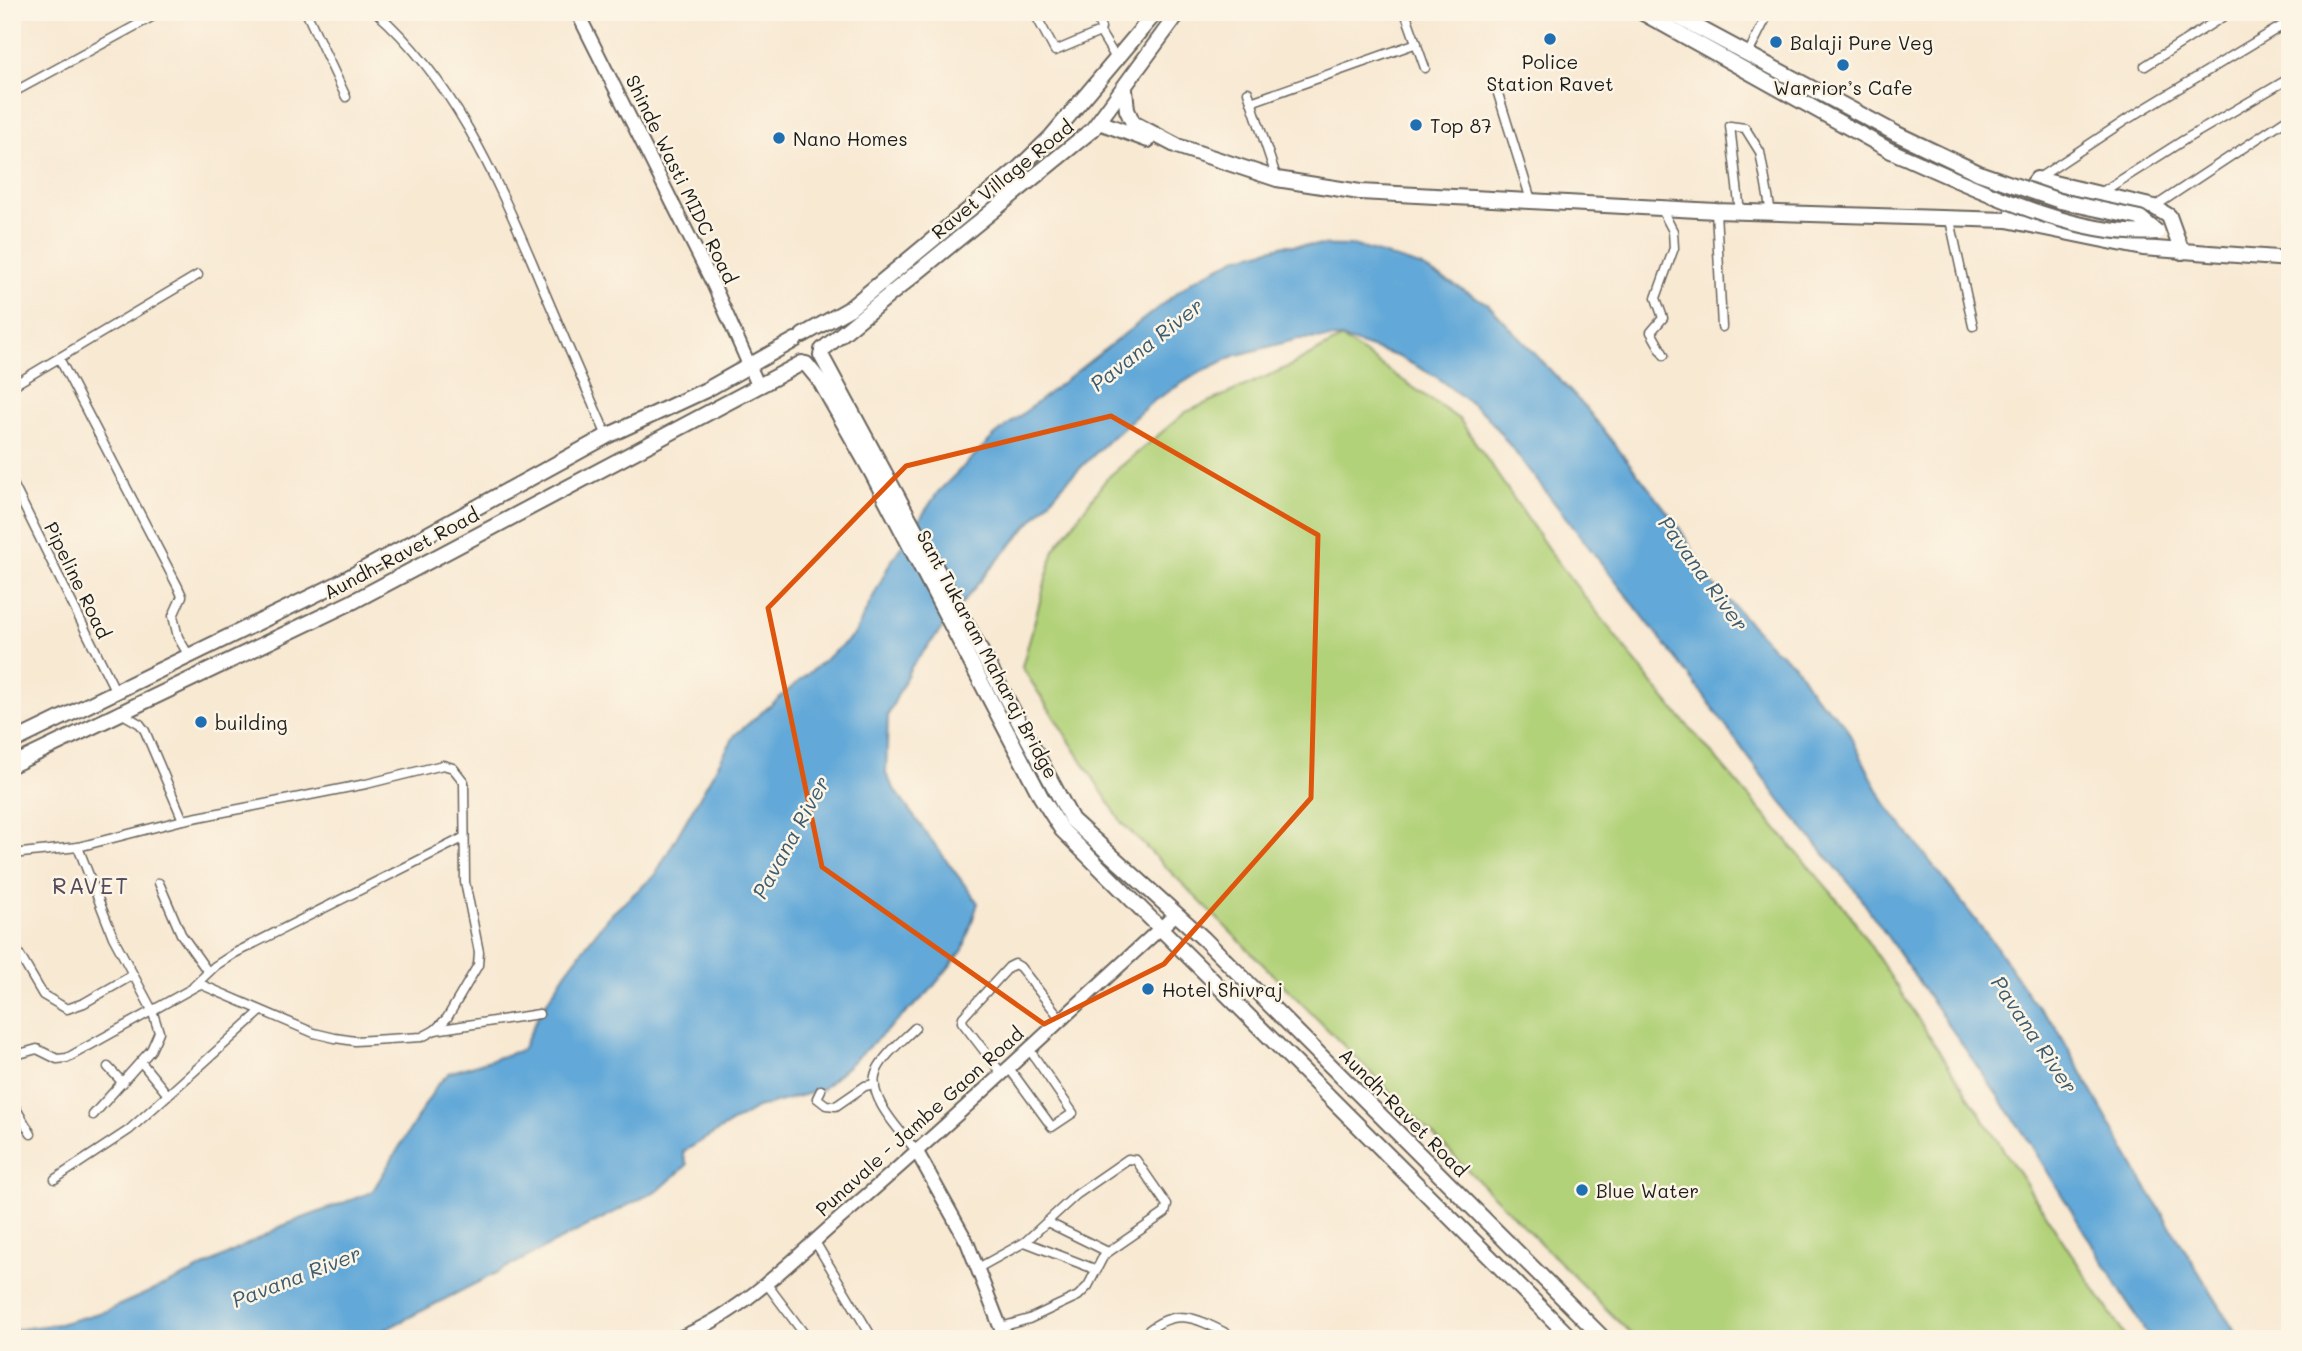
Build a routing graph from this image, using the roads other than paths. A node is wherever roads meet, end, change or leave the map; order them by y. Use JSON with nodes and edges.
{"nodes":[{"id":1,"x":161,"y":12,"type":"edge"},
{"id":2,"x":306,"y":12,"type":"edge"},
{"id":3,"x":376,"y":12,"type":"edge"},
{"id":4,"x":577,"y":12,"type":"edge"},
{"id":5,"x":1034,"y":12,"type":"edge"},
{"id":6,"x":1095,"y":12,"type":"edge"},
{"id":7,"x":1156,"y":12,"type":"edge"},
{"id":8,"x":1179,"y":12,"type":"edge"},
{"id":9,"x":1405,"y":12,"type":"edge"},
{"id":10,"x":1641,"y":12,"type":"edge"},
{"id":11,"x":1668,"y":12,"type":"edge"},
{"id":12,"x":1769,"y":12,"type":"edge"},
{"id":13,"x":2230,"y":12,"type":"edge"},
{"id":14,"x":2290,"y":21,"type":"edge"},
{"id":15,"x":1100,"y":32,"type":"junction"},
{"id":16,"x":1417,"y":43,"type":"junction"},
{"id":17,"x":1116,"y":62,"type":"junction"},
{"id":18,"x":1743,"y":62,"type":"junction"},
{"id":19,"x":2145,"y":66,"type":"dead end"},
{"id":20,"x":1425,"y":68,"type":"dead end"},
{"id":21,"x":2290,"y":78,"type":"edge"},
{"id":22,"x":1127,"y":83,"type":"junction"},
{"id":23,"x":1495,"y":84,"type":"dead end"},
{"id":24,"x":1248,"y":92,"type":"dead end"},
{"id":25,"x":12,"y":93,"type":"edge"},
{"id":26,"x":346,"y":97,"type":"dead end"},
{"id":27,"x":1251,"y":102,"type":"junction"},
{"id":28,"x":1071,"y":114,"type":"junction"},
{"id":29,"x":2290,"y":117,"type":"edge"},
{"id":30,"x":1096,"y":126,"type":"junction"},
{"id":31,"x":1177,"y":146,"type":"junction"},
{"id":32,"x":1277,"y":179,"type":"junction"},
{"id":33,"x":2037,"y":179,"type":"junction"},
{"id":34,"x":2097,"y":195,"type":"junction"},
{"id":35,"x":1531,"y":200,"type":"junction"},
{"id":36,"x":1660,"y":206,"type":"junction"},
{"id":37,"x":2154,"y":206,"type":"junction"},
{"id":38,"x":1716,"y":211,"type":"junction"},
{"id":39,"x":1740,"y":212,"type":"junction"},
{"id":40,"x":1771,"y":214,"type":"junction"},
{"id":41,"x":1950,"y":220,"type":"junction"},
{"id":42,"x":2007,"y":220,"type":"junction"},
{"id":43,"x":2157,"y":232,"type":"junction"},
{"id":44,"x":2176,"y":234,"type":"junction"},
{"id":45,"x":2182,"y":252,"type":"junction"},
{"id":46,"x":2290,"y":259,"type":"edge"},
{"id":47,"x":198,"y":275,"type":"dead end"},
{"id":48,"x":1973,"y":326,"type":"dead end"},
{"id":49,"x":1722,"y":327,"type":"dead end"},
{"id":50,"x":799,"y":337,"type":"junction"},
{"id":51,"x":822,"y":352,"type":"junction"},
{"id":52,"x":1664,"y":355,"type":"dead end"},
{"id":53,"x":59,"y":358,"type":"junction"},
{"id":54,"x":804,"y":364,"type":"junction"},
{"id":55,"x":750,"y":366,"type":"junction"},
{"id":56,"x":758,"y":385,"type":"junction"},
{"id":57,"x":12,"y":386,"type":"edge"},
{"id":58,"x":607,"y":436,"type":"junction"},
{"id":59,"x":878,"y":470,"type":"junction"},
{"id":60,"x":12,"y":482,"type":"edge"},
{"id":61,"x":190,"y":656,"type":"junction"},
{"id":62,"x":116,"y":692,"type":"junction"},
{"id":63,"x":121,"y":713,"type":"junction"},
{"id":64,"x":12,"y":742,"type":"edge"},
{"id":65,"x":12,"y":765,"type":"edge"},
{"id":66,"x":183,"y":820,"type":"junction"},
{"id":67,"x":463,"y":838,"type":"junction"},
{"id":68,"x":1083,"y":841,"type":"junction"},
{"id":69,"x":78,"y":847,"type":"junction"},
{"id":70,"x":12,"y":855,"type":"edge"},
{"id":71,"x":159,"y":883,"type":"dead end"},
{"id":72,"x":1175,"y":915,"type":"junction"},
{"id":73,"x":1160,"y":928,"type":"junction"},
{"id":74,"x":12,"y":942,"type":"edge"},
{"id":75,"x":208,"y":972,"type":"junction"},
{"id":76,"x":132,"y":975,"type":"junction"},
{"id":77,"x":194,"y":986,"type":"junction"},
{"id":78,"x":152,"y":1010,"type":"junction"},
{"id":79,"x":261,"y":1011,"type":"junction"},
{"id":80,"x":539,"y":1014,"type":"dead end"},
{"id":81,"x":1061,"y":1019,"type":"junction"},
{"id":82,"x":915,"y":1028,"type":"dead end"},
{"id":83,"x":435,"y":1030,"type":"junction"},
{"id":84,"x":1029,"y":1049,"type":"junction"},
{"id":85,"x":12,"y":1056,"type":"edge"},
{"id":86,"x":141,"y":1062,"type":"junction"},
{"id":87,"x":108,"y":1067,"type":"dead end"},
{"id":88,"x":1006,"y":1071,"type":"junction"},
{"id":89,"x":123,"y":1083,"type":"junction"},
{"id":90,"x":875,"y":1084,"type":"junction"},
{"id":91,"x":821,"y":1090,"type":"dead end"},
{"id":92,"x":168,"y":1095,"type":"junction"},
{"id":93,"x":12,"y":1102,"type":"edge"},
{"id":94,"x":93,"y":1115,"type":"dead end"},
{"id":95,"x":31,"y":1135,"type":"dead end"},
{"id":96,"x":917,"y":1152,"type":"junction"},
{"id":97,"x":55,"y":1179,"type":"dead end"},
{"id":98,"x":1047,"y":1222,"type":"junction"},
{"id":99,"x":814,"y":1240,"type":"junction"},
{"id":100,"x":1025,"y":1242,"type":"junction"},
{"id":101,"x":1108,"y":1252,"type":"junction"},
{"id":102,"x":978,"y":1268,"type":"junction"},
{"id":103,"x":1097,"y":1270,"type":"junction"},
{"id":104,"x":766,"y":1283,"type":"junction"},
{"id":105,"x":1000,"y":1334,"type":"edge"},
{"id":106,"x":696,"y":1335,"type":"edge"},
{"id":107,"x":676,"y":1339,"type":"edge"},
{"id":108,"x":808,"y":1339,"type":"edge"},
{"id":109,"x":873,"y":1339,"type":"edge"},
{"id":110,"x":1139,"y":1339,"type":"edge"},
{"id":111,"x":1237,"y":1339,"type":"edge"},
{"id":112,"x":1572,"y":1339,"type":"edge"},
{"id":113,"x":1604,"y":1339,"type":"edge"}],
"edges":[{"from":1,"to":25,"type":"street"},
{"from":2,"to":26,"type":"street"},
{"from":3,"to":58,"type":"street"},
{"from":4,"to":55,"type":"street","name":"Shinde Wasti MIDC Road"},
{"from":5,"to":15,"type":"street"},
{"from":6,"to":15,"type":"street"},
{"from":7,"to":17,"type":"main road","name":"Ravet Village Road"},
{"from":8,"to":22,"type":"main road","name":"Ravet Village Road"},
{"from":9,"to":16,"type":"street"},
{"from":10,"to":18,"type":"main road"},
{"from":11,"to":18,"type":"main road"},
{"from":12,"to":18,"type":"street"},
{"from":13,"to":19,"type":"street"},
{"from":14,"to":33,"type":"street"},
{"from":15,"to":17,"type":"street"},
{"from":16,"to":20,"type":"street"},
{"from":16,"to":27,"type":"street"},
{"from":17,"to":22,"type":"main road"},
{"from":17,"to":28,"type":"main road","name":"Ravet Village Road"},
{"from":18,"to":43,"type":"main road","bridge":true},
{"from":18,"to":43,"type":"main road","bridge":true},
{"from":21,"to":34,"type":"street"},
{"from":22,"to":30,"type":"main road","name":"Ravet Village Road"},
{"from":22,"to":31,"type":"main road"},
{"from":23,"to":35,"type":"street"},
{"from":24,"to":27,"type":"street"},
{"from":27,"to":32,"type":"street"},
{"from":28,"to":30,"type":"main road"},
{"from":28,"to":50,"type":"main road","name":"Ravet Village Road"},
{"from":29,"to":37,"type":"street"},
{"from":30,"to":31,"type":"main road"},
{"from":30,"to":51,"type":"main road","name":"Ravet Village Road"},
{"from":31,"to":32,"type":"main road"},
{"from":32,"to":35,"type":"main road"},
{"from":33,"to":34,"type":"main road"},
{"from":33,"to":42,"type":"main road"},
{"from":34,"to":37,"type":"main road"},
{"from":35,"to":36,"type":"main road"},
{"from":36,"to":38,"type":"main road"},
{"from":36,"to":52,"type":"street"},
{"from":37,"to":44,"type":"main road"},
{"from":38,"to":39,"type":"main road"},
{"from":38,"to":49,"type":"street"},
{"from":39,"to":40,"type":"main road"},
{"from":39,"to":40,"type":"street"},
{"from":40,"to":41,"type":"main road"},
{"from":41,"to":42,"type":"main road"},
{"from":41,"to":48,"type":"street"},
{"from":42,"to":45,"type":"main road"},
{"from":43,"to":44,"type":"main road"},
{"from":44,"to":45,"type":"main road"},
{"from":45,"to":46,"type":"main road"},
{"from":47,"to":53,"type":"street"},
{"from":50,"to":51,"type":"main road"},
{"from":50,"to":54,"type":"main road"},
{"from":50,"to":55,"type":"main road","name":"Aundh-Ravet Road"},
{"from":51,"to":54,"type":"main road"},
{"from":51,"to":59,"type":"main road"},
{"from":53,"to":57,"type":"street"},
{"from":53,"to":61,"type":"street"},
{"from":54,"to":56,"type":"main road","name":"Aundh-Ravet Road"},
{"from":54,"to":59,"type":"main road"},
{"from":55,"to":56,"type":"street","name":"Shinde Wasti MIDC Road"},
{"from":55,"to":58,"type":"main road","name":"Aundh-Ravet Road"},
{"from":56,"to":63,"type":"main road","name":"Aundh-Ravet Road"},
{"from":58,"to":61,"type":"main road","name":"Aundh-Ravet Road"},
{"from":59,"to":68,"type":"main road","name":"Sant Tukaram Maharaj Bridge"},
{"from":60,"to":62,"type":"street","name":"Pipeline Road"},
{"from":61,"to":62,"type":"main road","name":"Aundh-Ravet Road"},
{"from":62,"to":64,"type":"main road","name":"Aundh-Ravet Road"},
{"from":63,"to":65,"type":"main road","name":"Aundh-Ravet Road"},
{"from":63,"to":66,"type":"street"},
{"from":66,"to":67,"type":"street"},
{"from":66,"to":69,"type":"street"},
{"from":67,"to":75,"type":"street"},
{"from":67,"to":83,"type":"street"},
{"from":68,"to":72,"type":"main road","name":"Aundh-Ravet Road"},
{"from":68,"to":73,"type":"main road"},
{"from":69,"to":70,"type":"street"},
{"from":69,"to":76,"type":"street"},
{"from":71,"to":75,"type":"street"},
{"from":72,"to":73,"type":"street","name":"Punavale - Jambe Gaon Road"},
{"from":72,"to":113,"type":"main road","name":"Aundh-Ravet Road"},
{"from":73,"to":81,"type":"street","name":"Punavale - Jambe Gaon Road"},
{"from":73,"to":112,"type":"main road"},
{"from":74,"to":76,"type":"street"},
{"from":75,"to":77,"type":"street"},
{"from":76,"to":78,"type":"street"},
{"from":77,"to":78,"type":"street"},
{"from":77,"to":79,"type":"street"},
{"from":78,"to":85,"type":"street"},
{"from":78,"to":86,"type":"street"},
{"from":79,"to":83,"type":"street"},
{"from":79,"to":92,"type":"street"},
{"from":80,"to":83,"type":"street"},
{"from":81,"to":84,"type":"street","name":"Punavale - Jambe Gaon Road"},
{"from":81,"to":88,"type":"street"},
{"from":82,"to":90,"type":"street"},
{"from":84,"to":88,"type":"street","name":"Punavale - Jambe Gaon Road"},
{"from":84,"to":88,"type":"street"},
{"from":86,"to":89,"type":"street"},
{"from":86,"to":92,"type":"street"},
{"from":87,"to":89,"type":"street"},
{"from":88,"to":96,"type":"street","name":"Punavale - Jambe Gaon Road"},
{"from":89,"to":94,"type":"street"},
{"from":90,"to":91,"type":"street"},
{"from":90,"to":96,"type":"street"},
{"from":92,"to":97,"type":"street"},
{"from":93,"to":95,"type":"street"},
{"from":96,"to":99,"type":"street","name":"Punavale - Jambe Gaon Road"},
{"from":96,"to":102,"type":"street"},
{"from":98,"to":100,"type":"street"},
{"from":98,"to":101,"type":"street"},
{"from":98,"to":101,"type":"street"},
{"from":99,"to":104,"type":"street","name":"Punavale - Jambe Gaon Road"},
{"from":99,"to":109,"type":"street"},
{"from":100,"to":102,"type":"street"},
{"from":100,"to":103,"type":"street"},
{"from":101,"to":103,"type":"street"},
{"from":102,"to":105,"type":"street"},
{"from":103,"to":105,"type":"street"},
{"from":104,"to":106,"type":"street","name":"Punavale - Jambe Gaon Road"},
{"from":104,"to":108,"type":"street"},
{"from":106,"to":107,"type":"street","name":"Punavale - Jambe Gaon Road"},
{"from":110,"to":111,"type":"street"}]}
